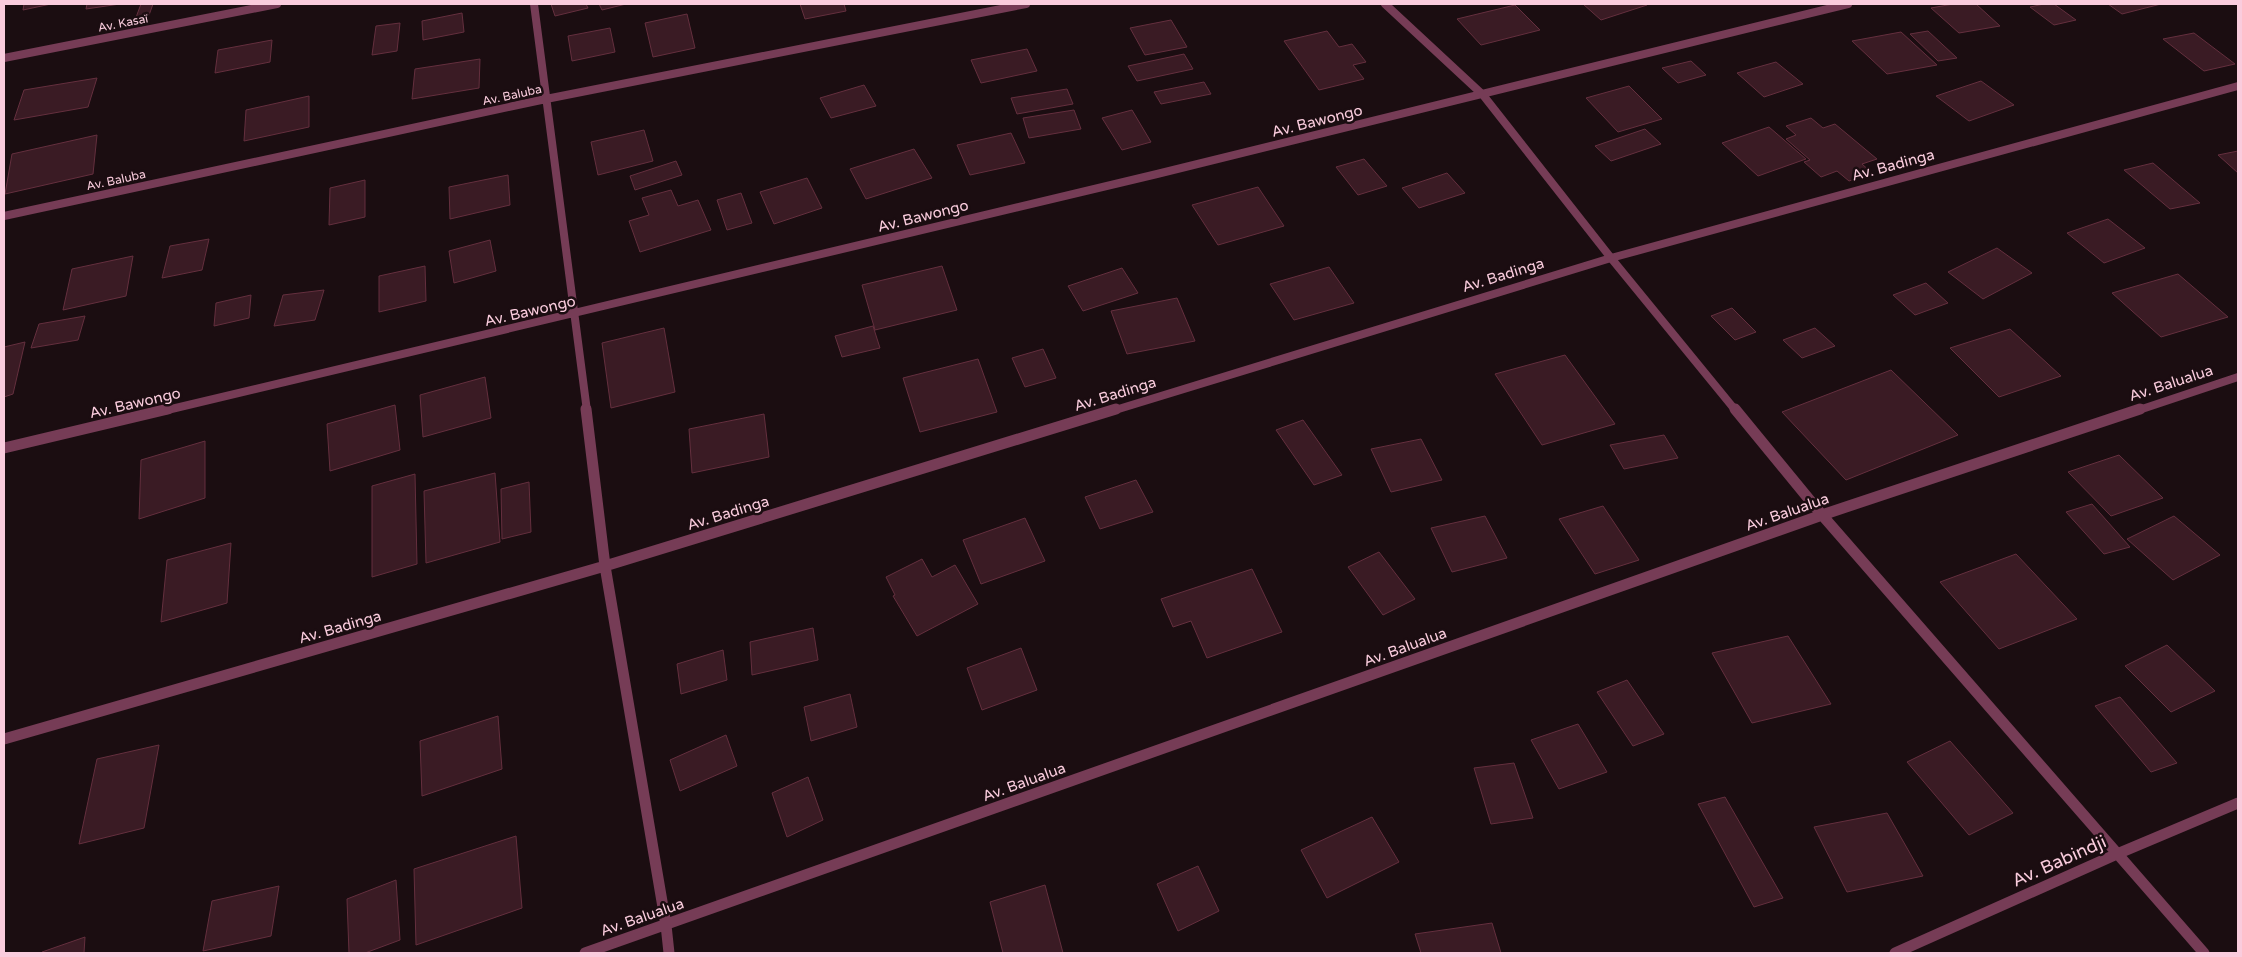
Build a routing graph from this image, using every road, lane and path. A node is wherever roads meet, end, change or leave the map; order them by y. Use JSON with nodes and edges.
{"nodes":[{"id":1,"x":277,"y":4,"type":"edge"},
{"id":2,"x":534,"y":4,"type":"edge"},
{"id":3,"x":1026,"y":4,"type":"edge"},
{"id":4,"x":1385,"y":4,"type":"edge"},
{"id":5,"x":1848,"y":4,"type":"edge"},
{"id":6,"x":4,"y":58,"type":"edge"},
{"id":7,"x":2238,"y":86,"type":"edge"},
{"id":8,"x":1483,"y":95,"type":"junction"},
{"id":9,"x":546,"y":99,"type":"junction"},
{"id":10,"x":4,"y":216,"type":"edge"},
{"id":11,"x":1611,"y":258,"type":"junction"},
{"id":12,"x":575,"y":314,"type":"junction"},
{"id":13,"x":2238,"y":376,"type":"edge"},
{"id":14,"x":4,"y":448,"type":"edge"},
{"id":15,"x":1822,"y":515,"type":"junction"},
{"id":16,"x":605,"y":566,"type":"junction"},
{"id":17,"x":4,"y":739,"type":"edge"},
{"id":18,"x":2238,"y":803,"type":"edge"},
{"id":19,"x":2117,"y":854,"type":"junction"},
{"id":20,"x":666,"y":925,"type":"junction"},
{"id":21,"x":585,"y":953,"type":"edge"},
{"id":22,"x":669,"y":953,"type":"edge"},
{"id":23,"x":1895,"y":953,"type":"edge"},
{"id":24,"x":2204,"y":953,"type":"edge"}],
"edges":[{"from":1,"to":6,"type":"street","name":"Av. Kasaï"},
{"from":2,"to":9,"type":"street"},
{"from":3,"to":9,"type":"street","name":"Av. Baluba"},
{"from":4,"to":8,"type":"street"},
{"from":5,"to":8,"type":"street","name":"Av. Bawongo"},
{"from":7,"to":11,"type":"street","name":"Av. Badinga"},
{"from":8,"to":11,"type":"street"},
{"from":8,"to":12,"type":"street","name":"Av. Bawongo"},
{"from":9,"to":10,"type":"street","name":"Av. Baluba"},
{"from":9,"to":12,"type":"street"},
{"from":11,"to":15,"type":"street"},
{"from":11,"to":16,"type":"street","name":"Av. Badinga"},
{"from":12,"to":14,"type":"street","name":"Av. Bawongo"},
{"from":12,"to":16,"type":"street"},
{"from":13,"to":15,"type":"street","name":"Av. Balualua"},
{"from":15,"to":19,"type":"street"},
{"from":15,"to":20,"type":"street","name":"Av. Balualua"},
{"from":16,"to":17,"type":"street","name":"Av. Badinga"},
{"from":16,"to":20,"type":"street"},
{"from":18,"to":19,"type":"street","name":"Av. Babindji"},
{"from":19,"to":23,"type":"street","name":"Av. Babindji"},
{"from":19,"to":24,"type":"street"},
{"from":20,"to":21,"type":"street","name":"Av. Balualua"},
{"from":20,"to":22,"type":"street"}]}
